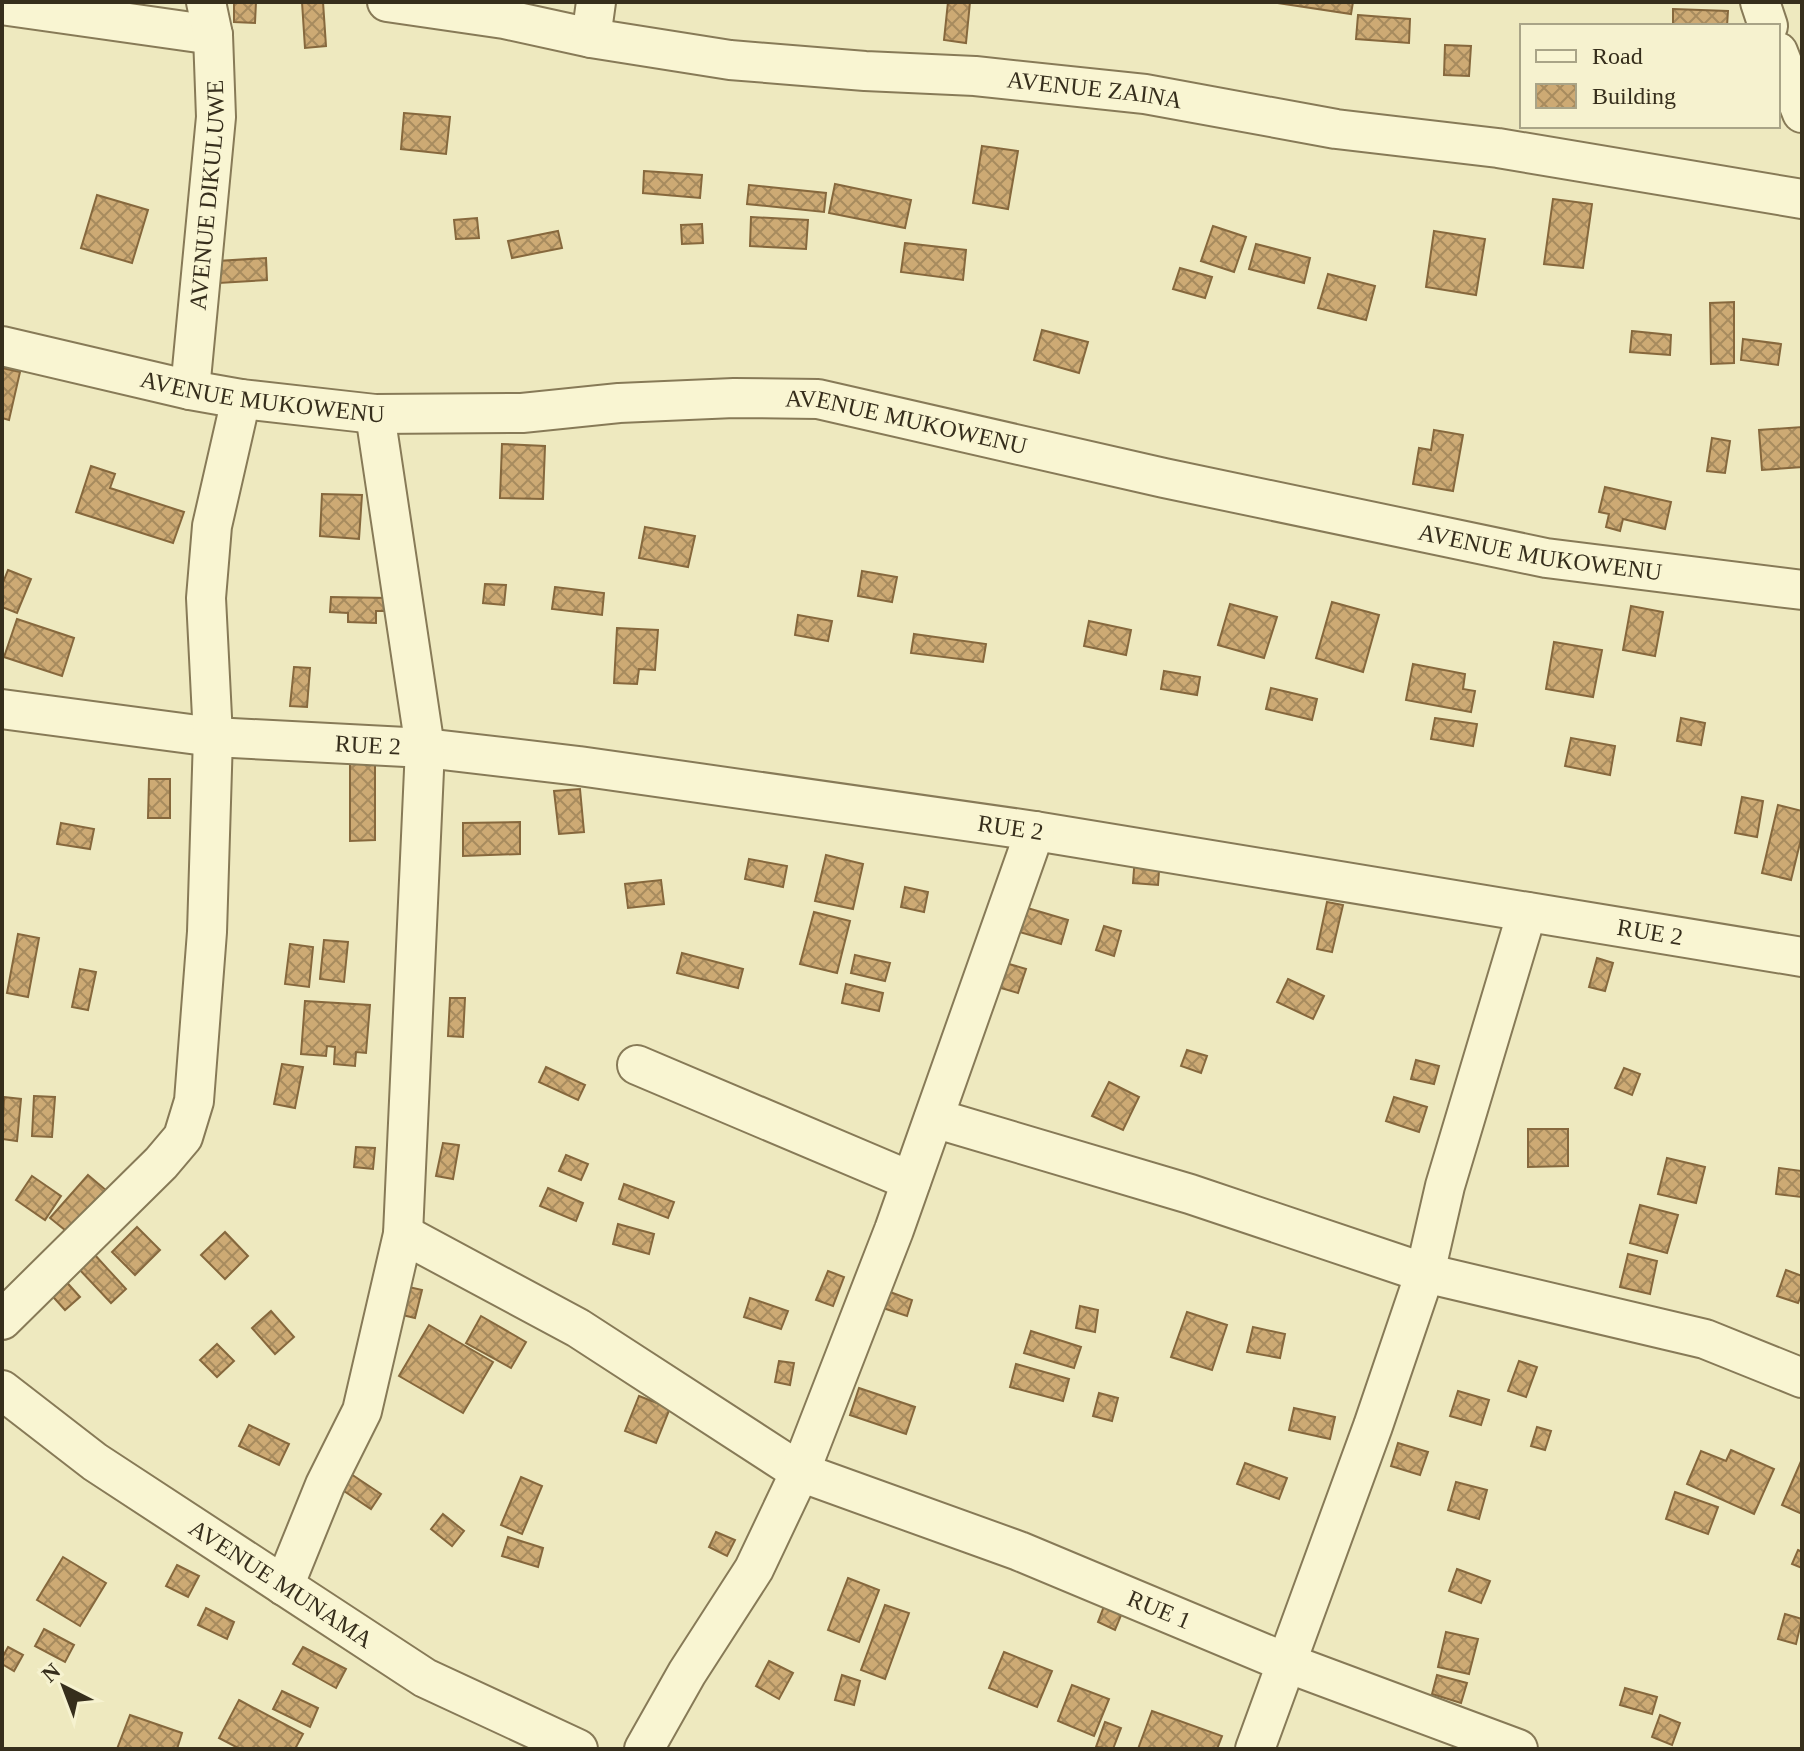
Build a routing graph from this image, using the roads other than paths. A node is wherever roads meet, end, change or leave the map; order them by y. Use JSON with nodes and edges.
{"nodes":[{"id":1,"x":387,"y":2,"type":"edge"},
{"id":2,"x":1760,"y":2,"type":"edge"},
{"id":3,"x":2,"y":5,"type":"edge"},
{"id":4,"x":210,"y":19,"type":"edge"},
{"id":5,"x":593,"y":20,"type":"edge"},
{"id":6,"x":1767,"y":24,"type":"edge"},
{"id":7,"x":1780,"y":57,"type":"edge"},
{"id":8,"x":1802,"y":113,"type":"edge"},
{"id":9,"x":1802,"y":199,"type":"edge"},
{"id":10,"x":2,"y":346,"type":"edge"},
{"id":11,"x":190,"y":390,"type":"junction"},
{"id":12,"x":241,"y":399,"type":"junction"},
{"id":13,"x":375,"y":414,"type":"junction"},
{"id":14,"x":1802,"y":590,"type":"edge"},
{"id":15,"x":2,"y":709,"type":"edge"},
{"id":16,"x":213,"y":737,"type":"junction"},
{"id":17,"x":425,"y":748,"type":"junction"},
{"id":18,"x":1035,"y":831,"type":"junction"},
{"id":19,"x":1527,"y":912,"type":"junction"},
{"id":20,"x":1802,"y":957,"type":"edge"},
{"id":21,"x":637,"y":1065,"type":"dead end"},
{"id":22,"x":934,"y":1118,"type":"junction"},
{"id":23,"x":911,"y":1181,"type":"junction"},
{"id":24,"x":403,"y":1234,"type":"junction"},
{"id":25,"x":1425,"y":1273,"type":"junction"},
{"id":26,"x":2,"y":1320,"type":"edge"},
{"id":27,"x":1802,"y":1378,"type":"edge"},
{"id":28,"x":2,"y":1390,"type":"edge"},
{"id":29,"x":800,"y":1472,"type":"junction"},
{"id":30,"x":284,"y":1586,"type":"junction"},
{"id":31,"x":1287,"y":1663,"type":"junction"},
{"id":32,"x":578,"y":1749,"type":"edge"},
{"id":33,"x":644,"y":1749,"type":"edge"},
{"id":34,"x":1255,"y":1749,"type":"edge"},
{"id":35,"x":1518,"y":1749,"type":"edge"}],
"edges":[{"from":1,"to":5,"type":"street","name":"AVENUE ZAINA"},
{"from":2,"to":6,"type":"street"},
{"from":3,"to":4,"type":"street"},
{"from":4,"to":11,"type":"street","name":"AVENUE DIKULUWE"},
{"from":5,"to":9,"type":"street","name":"AVENUE ZAINA"},
{"from":7,"to":8,"type":"street"},
{"from":10,"to":11,"type":"street","name":"AVENUE MUKOWENU"},
{"from":11,"to":12,"type":"street","name":"AVENUE MUKOWENU"},
{"from":12,"to":13,"type":"street","name":"AVENUE MUKOWENU"},
{"from":12,"to":16,"type":"street"},
{"from":13,"to":14,"type":"street","name":"AVENUE MUKOWENU"},
{"from":13,"to":17,"type":"street"},
{"from":15,"to":16,"type":"street","name":"RUE 2"},
{"from":16,"to":17,"type":"street","name":"RUE 2"},
{"from":16,"to":26,"type":"street"},
{"from":17,"to":18,"type":"street","name":"RUE 2"},
{"from":17,"to":24,"type":"street"},
{"from":18,"to":19,"type":"street","name":"RUE 2"},
{"from":18,"to":22,"type":"street"},
{"from":19,"to":20,"type":"street","name":"RUE 2"},
{"from":19,"to":25,"type":"street"},
{"from":21,"to":23,"type":"street"},
{"from":22,"to":23,"type":"street"},
{"from":22,"to":25,"type":"street"},
{"from":23,"to":29,"type":"street"},
{"from":24,"to":29,"type":"street","name":"RUE 1"},
{"from":24,"to":30,"type":"street"},
{"from":25,"to":27,"type":"street"},
{"from":25,"to":31,"type":"street"},
{"from":28,"to":30,"type":"street","name":"AVENUE MUNAMA"},
{"from":29,"to":31,"type":"street","name":"RUE 1"},
{"from":29,"to":33,"type":"street"},
{"from":30,"to":32,"type":"street","name":"AVENUE MUNAMA"},
{"from":31,"to":34,"type":"street"},
{"from":31,"to":35,"type":"street","name":"RUE 1"}]}
